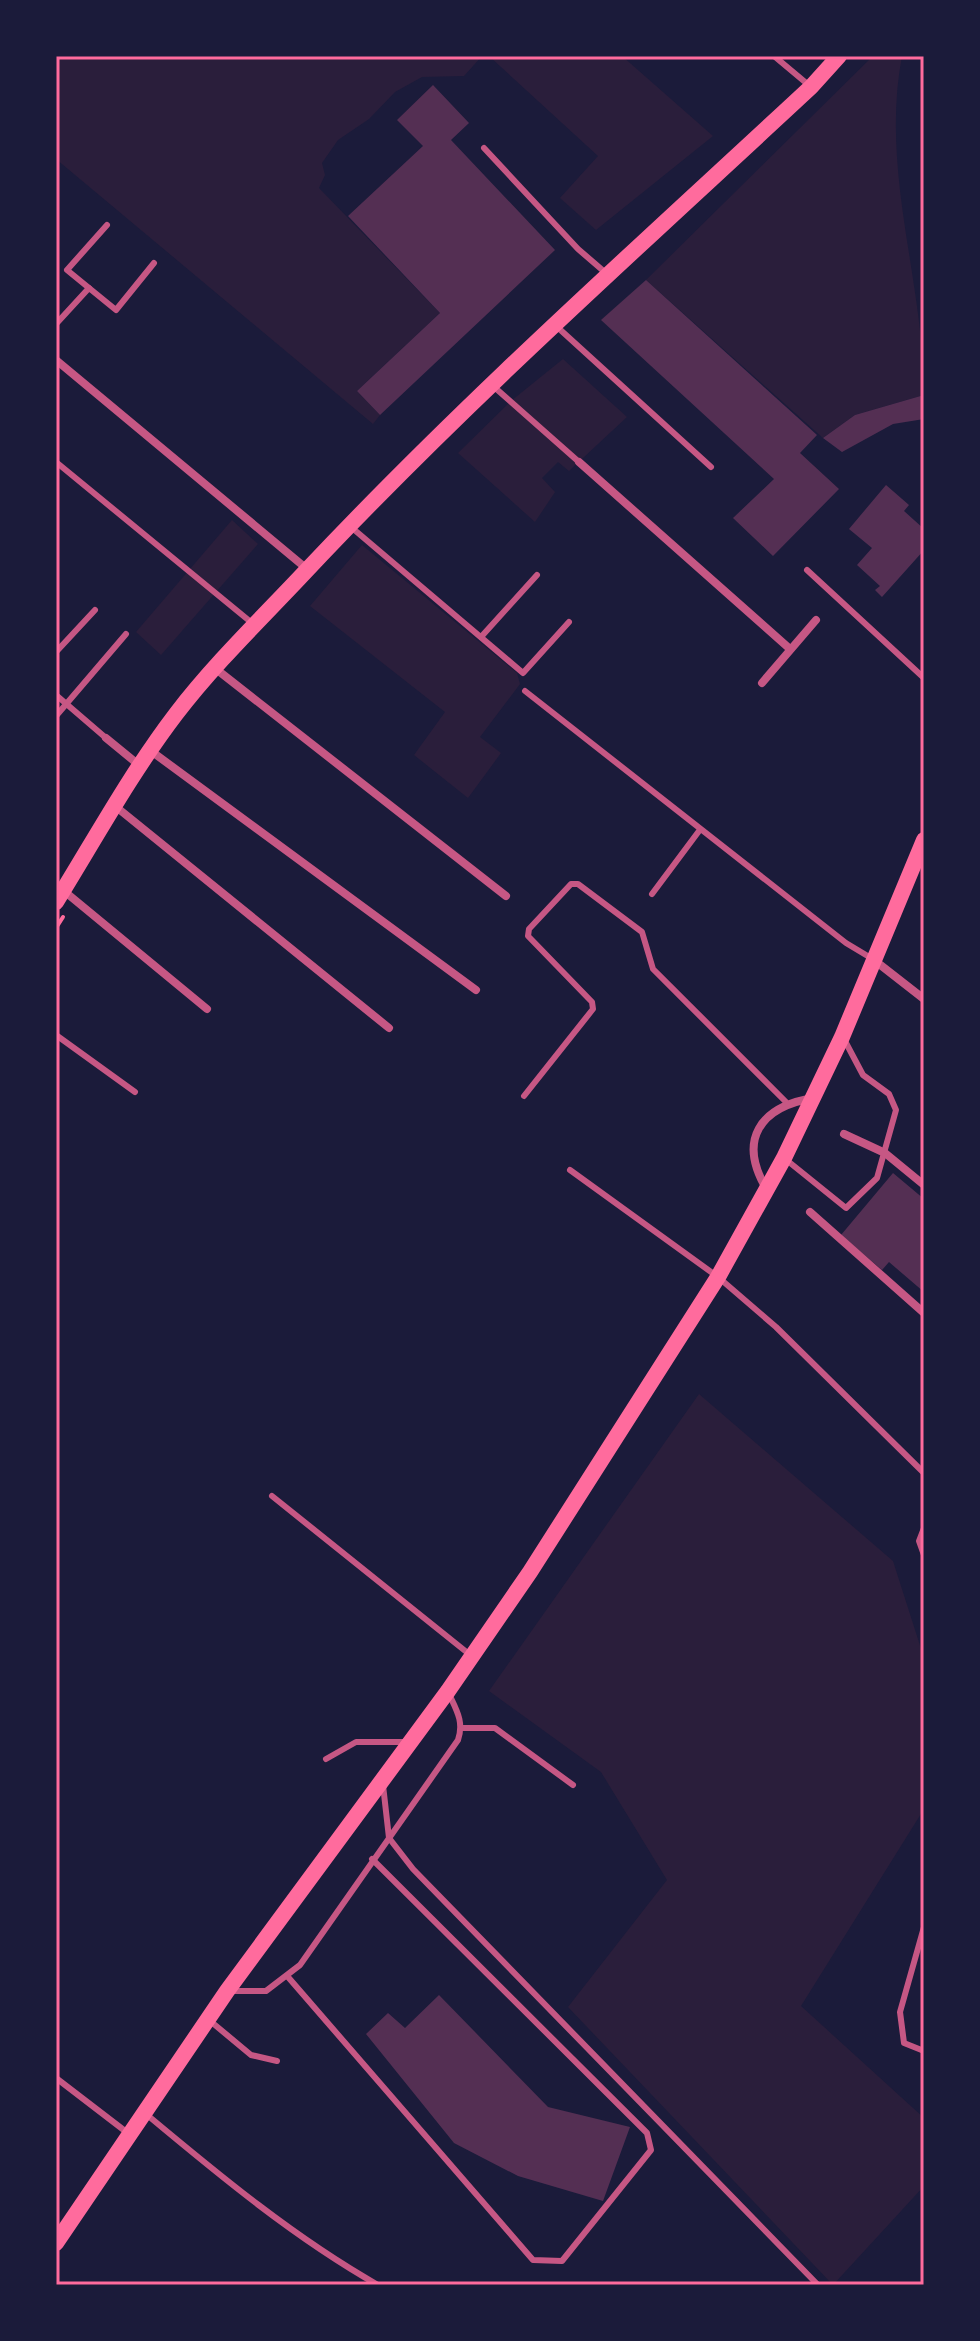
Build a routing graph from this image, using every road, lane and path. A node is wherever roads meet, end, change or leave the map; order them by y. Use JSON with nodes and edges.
{"nodes":[{"id":1,"x":774,"y":56,"type":"edge"},
{"id":2,"x":839,"y":56,"type":"edge"},
{"id":3,"x":811,"y":87,"type":"junction"},
{"id":4,"x":484,"y":148,"type":"dead end"},
{"id":5,"x":107,"y":225,"type":"dead end"},
{"id":6,"x":154,"y":263,"type":"dead end"},
{"id":7,"x":609,"y":275,"type":"junction"},
{"id":8,"x":89,"y":288,"type":"junction"},
{"id":9,"x":56,"y":324,"type":"edge"},
{"id":10,"x":555,"y":325,"type":"junction"},
{"id":11,"x":56,"y":360,"type":"edge"},
{"id":12,"x":491,"y":384,"type":"junction"},
{"id":13,"x":56,"y":462,"type":"edge"},
{"id":14,"x":579,"y":462,"type":"joint"},
{"id":15,"x":711,"y":467,"type":"dead end"},
{"id":16,"x":348,"y":525,"type":"junction"},
{"id":17,"x":307,"y":570,"type":"junction"},
{"id":18,"x":807,"y":570,"type":"dead end"},
{"id":19,"x":537,"y":575,"type":"dead end"},
{"id":20,"x":95,"y":610,"type":"dead end"},
{"id":21,"x":816,"y":620,"type":"dead end"},
{"id":22,"x":569,"y":622,"type":"dead end"},
{"id":23,"x":255,"y":625,"type":"junction"},
{"id":24,"x":126,"y":634,"type":"dead end"},
{"id":25,"x":481,"y":637,"type":"junction"},
{"id":26,"x":790,"y":649,"type":"junction"},
{"id":27,"x":56,"y":652,"type":"edge"},
{"id":28,"x":216,"y":669,"type":"junction"},
{"id":29,"x":924,"y":678,"type":"edge"},
{"id":30,"x":762,"y":683,"type":"dead end"},
{"id":31,"x":525,"y":691,"type":"dead end"},
{"id":32,"x":56,"y":695,"type":"edge"},
{"id":33,"x":66,"y":704,"type":"junction"},
{"id":34,"x":56,"y":716,"type":"edge"},
{"id":35,"x":106,"y":738,"type":"joint"},
{"id":36,"x":150,"y":750,"type":"junction"},
{"id":37,"x":140,"y":765,"type":"junction"},
{"id":38,"x":115,"y":806,"type":"junction"},
{"id":39,"x":699,"y":831,"type":"junction"},
{"id":40,"x":924,"y":840,"type":"edge"},
{"id":41,"x":920,"y":866,"type":"edge"},
{"id":42,"x":652,"y":894,"type":"dead end"},
{"id":43,"x":506,"y":896,"type":"dead end"},
{"id":44,"x":64,"y":898,"type":"edge"},
{"id":45,"x":56,"y":928,"type":"edge"},
{"id":46,"x":874,"y":960,"type":"junction"},
{"id":47,"x":476,"y":990,"type":"dead end"},
{"id":48,"x":924,"y":999,"type":"edge"},
{"id":49,"x":207,"y":1009,"type":"dead end"},
{"id":50,"x":389,"y":1028,"type":"dead end"},
{"id":51,"x":56,"y":1035,"type":"edge"},
{"id":52,"x":842,"y":1037,"type":"junction"},
{"id":53,"x":135,"y":1092,"type":"dead end"},
{"id":54,"x":524,"y":1096,"type":"dead end"},
{"id":55,"x":814,"y":1098,"type":"junction"},
{"id":56,"x":786,"y":1102,"type":"junction"},
{"id":57,"x":844,"y":1134,"type":"dead end"},
{"id":58,"x":885,"y":1153,"type":"junction"},
{"id":59,"x":784,"y":1158,"type":"junction"},
{"id":60,"x":570,"y":1170,"type":"dead end"},
{"id":61,"x":924,"y":1185,"type":"edge"},
{"id":62,"x":767,"y":1190,"type":"junction"},
{"id":63,"x":810,"y":1212,"type":"dead end"},
{"id":64,"x":718,"y":1277,"type":"junction"},
{"id":65,"x":924,"y":1313,"type":"edge"},
{"id":66,"x":924,"y":1473,"type":"edge"},
{"id":67,"x":272,"y":1496,"type":"dead end"},
{"id":68,"x":924,"y":1528,"type":"edge"},
{"id":69,"x":924,"y":1555,"type":"edge"},
{"id":70,"x":472,"y":1656,"type":"junction"},
{"id":71,"x":448,"y":1691,"type":"junction"},
{"id":72,"x":462,"y":1728,"type":"junction"},
{"id":73,"x":407,"y":1743,"type":"junction"},
{"id":74,"x":326,"y":1759,"type":"dead end"},
{"id":75,"x":382,"y":1778,"type":"junction"},
{"id":76,"x":573,"y":1785,"type":"dead end"},
{"id":77,"x":389,"y":1838,"type":"junction"},
{"id":78,"x":372,"y":1859,"type":"junction"},
{"id":79,"x":924,"y":1927,"type":"edge"},
{"id":80,"x":288,"y":1977,"type":"junction"},
{"id":81,"x":227,"y":1991,"type":"junction"},
{"id":82,"x":209,"y":2020,"type":"junction"},
{"id":83,"x":924,"y":2051,"type":"edge"},
{"id":84,"x":277,"y":2061,"type":"dead end"},
{"id":85,"x":56,"y":2078,"type":"edge"},
{"id":86,"x":144,"y":2112,"type":"junction"},
{"id":87,"x":129,"y":2134,"type":"junction"},
{"id":88,"x":56,"y":2243,"type":"edge"},
{"id":89,"x":378,"y":2285,"type":"edge"},
{"id":90,"x":818,"y":2285,"type":"edge"}],
"edges":[{"from":1,"to":3,"type":"lane"},
{"from":2,"to":3,"type":"main road"},
{"from":3,"to":7,"type":"main road"},
{"from":4,"to":7,"type":"lane"},
{"from":5,"to":8,"type":"lane"},
{"from":6,"to":8,"type":"lane"},
{"from":7,"to":10,"type":"main road"},
{"from":8,"to":9,"type":"lane"},
{"from":10,"to":12,"type":"main road"},
{"from":10,"to":15,"type":"lane"},
{"from":11,"to":17,"type":"street"},
{"from":12,"to":14,"type":"lane"},
{"from":12,"to":16,"type":"main road"},
{"from":13,"to":23,"type":"lane"},
{"from":14,"to":26,"type":"street"},
{"from":16,"to":17,"type":"main road"},
{"from":16,"to":25,"type":"lane"},
{"from":17,"to":23,"type":"main road"},
{"from":18,"to":29,"type":"lane"},
{"from":19,"to":25,"type":"lane"},
{"from":20,"to":27,"type":"lane"},
{"from":21,"to":26,"type":"street"},
{"from":22,"to":25,"type":"lane"},
{"from":23,"to":28,"type":"main road"},
{"from":24,"to":33,"type":"lane"},
{"from":26,"to":30,"type":"street"},
{"from":28,"to":36,"type":"main road"},
{"from":28,"to":43,"type":"street"},
{"from":31,"to":39,"type":"lane"},
{"from":32,"to":33,"type":"lane"},
{"from":33,"to":34,"type":"lane"},
{"from":33,"to":35,"type":"lane"},
{"from":35,"to":37,"type":"street"},
{"from":36,"to":37,"type":"main road"},
{"from":36,"to":47,"type":"street"},
{"from":37,"to":38,"type":"main road"},
{"from":38,"to":44,"type":"main road"},
{"from":38,"to":50,"type":"street"},
{"from":39,"to":42,"type":"lane"},
{"from":39,"to":46,"type":"lane"},
{"from":40,"to":41,"type":"main road"},
{"from":41,"to":46,"type":"main road"},
{"from":44,"to":45,"type":"path"},
{"from":44,"to":49,"type":"street"},
{"from":46,"to":48,"type":"street"},
{"from":46,"to":52,"type":"main road"},
{"from":51,"to":53,"type":"lane"},
{"from":52,"to":55,"type":"main road"},
{"from":52,"to":58,"type":"lane"},
{"from":54,"to":56,"type":"lane"},
{"from":55,"to":56,"type":"street"},
{"from":55,"to":59,"type":"main road"},
{"from":56,"to":62,"type":"street"},
{"from":57,"to":58,"type":"street"},
{"from":58,"to":59,"type":"lane"},
{"from":58,"to":61,"type":"street"},
{"from":59,"to":62,"type":"main road"},
{"from":60,"to":64,"type":"lane"},
{"from":62,"to":64,"type":"main road"},
{"from":63,"to":65,"type":"street"},
{"from":64,"to":66,"type":"lane"},
{"from":64,"to":70,"type":"main road"},
{"from":67,"to":70,"type":"lane"},
{"from":68,"to":69,"type":"lane"},
{"from":70,"to":71,"type":"main road"},
{"from":71,"to":72,"type":"lane"},
{"from":71,"to":73,"type":"main road"},
{"from":72,"to":76,"type":"lane"},
{"from":72,"to":77,"type":"lane"},
{"from":73,"to":74,"type":"lane"},
{"from":73,"to":75,"type":"main road"},
{"from":75,"to":77,"type":"lane"},
{"from":75,"to":81,"type":"main road"},
{"from":77,"to":78,"type":"lane"},
{"from":77,"to":90,"type":"lane"},
{"from":78,"to":80,"type":"lane"},
{"from":78,"to":80,"type":"lane"},
{"from":79,"to":83,"type":"lane"},
{"from":80,"to":81,"type":"lane"},
{"from":81,"to":82,"type":"main road"},
{"from":82,"to":84,"type":"lane"},
{"from":82,"to":86,"type":"main road"},
{"from":85,"to":87,"type":"lane"},
{"from":86,"to":87,"type":"main road"},
{"from":86,"to":89,"type":"lane"},
{"from":87,"to":88,"type":"main road"}]}
